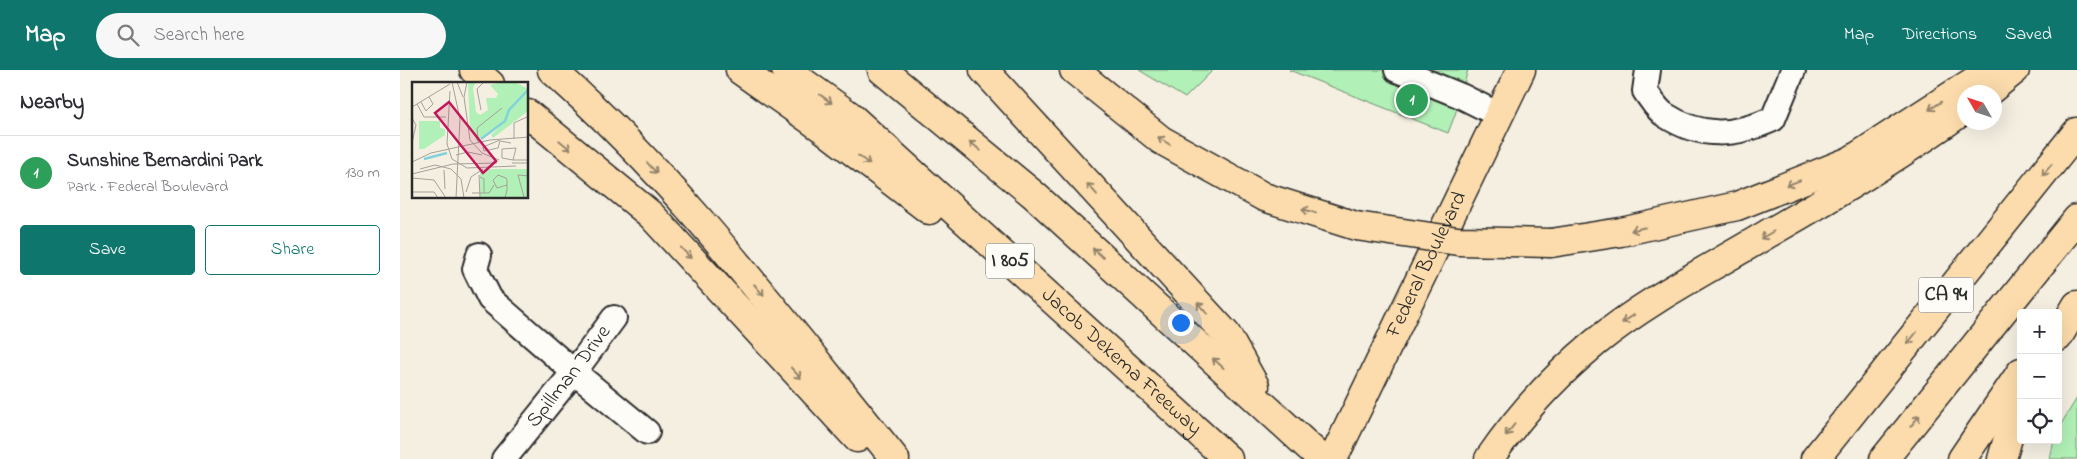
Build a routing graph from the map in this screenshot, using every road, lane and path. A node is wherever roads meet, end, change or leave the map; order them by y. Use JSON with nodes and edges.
{"nodes":[{"id":1,"x":474,"y":70,"type":"edge"},
{"id":2,"x":552,"y":70,"type":"edge"},
{"id":3,"x":740,"y":70,"type":"edge"},
{"id":4,"x":786,"y":70,"type":"edge"},
{"id":5,"x":882,"y":70,"type":"edge"},
{"id":6,"x":984,"y":70,"type":"edge"},
{"id":7,"x":1074,"y":70,"type":"edge"},
{"id":8,"x":1398,"y":70,"type":"edge"},
{"id":9,"x":1521,"y":70,"type":"edge"},
{"id":10,"x":1648,"y":70,"type":"edge"},
{"id":11,"x":1793,"y":70,"type":"edge"},
{"id":12,"x":1991,"y":70,"type":"edge"},
{"id":13,"x":2015,"y":70,"type":"edge"},
{"id":14,"x":488,"y":82,"type":"edge"},
{"id":15,"x":1997,"y":85,"type":"edge"},
{"id":16,"x":529,"y":115,"type":"edge"},
{"id":17,"x":1499,"y":115,"type":"junction"},
{"id":18,"x":1957,"y":115,"type":"edge"},
{"id":19,"x":2077,"y":132,"type":"edge"},
{"id":20,"x":2077,"y":219,"type":"edge"},
{"id":21,"x":479,"y":255,"type":"dead end"},
{"id":22,"x":2077,"y":291,"type":"edge"},
{"id":23,"x":2077,"y":305,"type":"edge"},
{"id":24,"x":2062,"y":312,"type":"edge"},
{"id":25,"x":614,"y":318,"type":"dead end"},
{"id":26,"x":1086,"y":330,"type":"junction"},
{"id":27,"x":2062,"y":330,"type":"edge"},
{"id":28,"x":574,"y":372,"type":"junction"},
{"id":29,"x":2017,"y":378,"type":"edge"},
{"id":30,"x":1266,"y":407,"type":"junction"},
{"id":31,"x":2017,"y":419,"type":"edge"},
{"id":32,"x":647,"y":432,"type":"dead end"},
{"id":33,"x":504,"y":459,"type":"edge"},
{"id":34,"x":876,"y":459,"type":"edge"},
{"id":35,"x":894,"y":459,"type":"edge"},
{"id":36,"x":1228,"y":459,"type":"edge"},
{"id":37,"x":1322,"y":459,"type":"edge"},
{"id":38,"x":1333,"y":459,"type":"edge"},
{"id":39,"x":1488,"y":459,"type":"edge"},
{"id":40,"x":1815,"y":459,"type":"edge"},
{"id":41,"x":1884,"y":459,"type":"edge"},
{"id":42,"x":1962,"y":459,"type":"edge"},
{"id":43,"x":2002,"y":459,"type":"edge"}],
"edges":[{"from":1,"to":14,"type":"main road"},
{"from":2,"to":35,"type":"main road","one_way":true},
{"from":3,"to":26,"type":"main road","one_way":true},
{"from":4,"to":26,"type":"main road","name":"Jacob Dekema Freeway","number":"I 805","one_way":true},
{"from":30,"to":5,"type":"main road","one_way":true},
{"from":30,"to":6,"type":"main road","one_way":true},
{"from":12,"to":7,"type":"main road","one_way":true,"bridge":true},
{"from":8,"to":17,"type":"street"},
{"from":9,"to":17,"type":"main road","name":"Federal Boulevard"},
{"from":10,"to":11,"type":"street"},
{"from":13,"to":15,"type":"main road"},
{"from":16,"to":34,"type":"main road","one_way":true},
{"from":17,"to":38,"type":"main road","name":"Federal Boulevard"},
{"from":18,"to":39,"type":"main road","one_way":true},
{"from":19,"to":40,"type":"main road","number":"CA 94","one_way":true},
{"from":41,"to":20,"type":"main road","number":"CA 94","one_way":true},
{"from":21,"to":28,"type":"street"},
{"from":22,"to":24,"type":"main road"},
{"from":23,"to":27,"type":"main road"},
{"from":25,"to":28,"type":"street","name":"Spillman Drive"},
{"from":26,"to":36,"type":"main road","name":"Jacob Dekema Freeway","number":"I 805"},
{"from":28,"to":32,"type":"street"},
{"from":28,"to":33,"type":"street","name":"Spillman Drive"},
{"from":29,"to":42,"type":"main road"},
{"from":30,"to":37,"type":"main road"},
{"from":31,"to":43,"type":"main road"}]}
